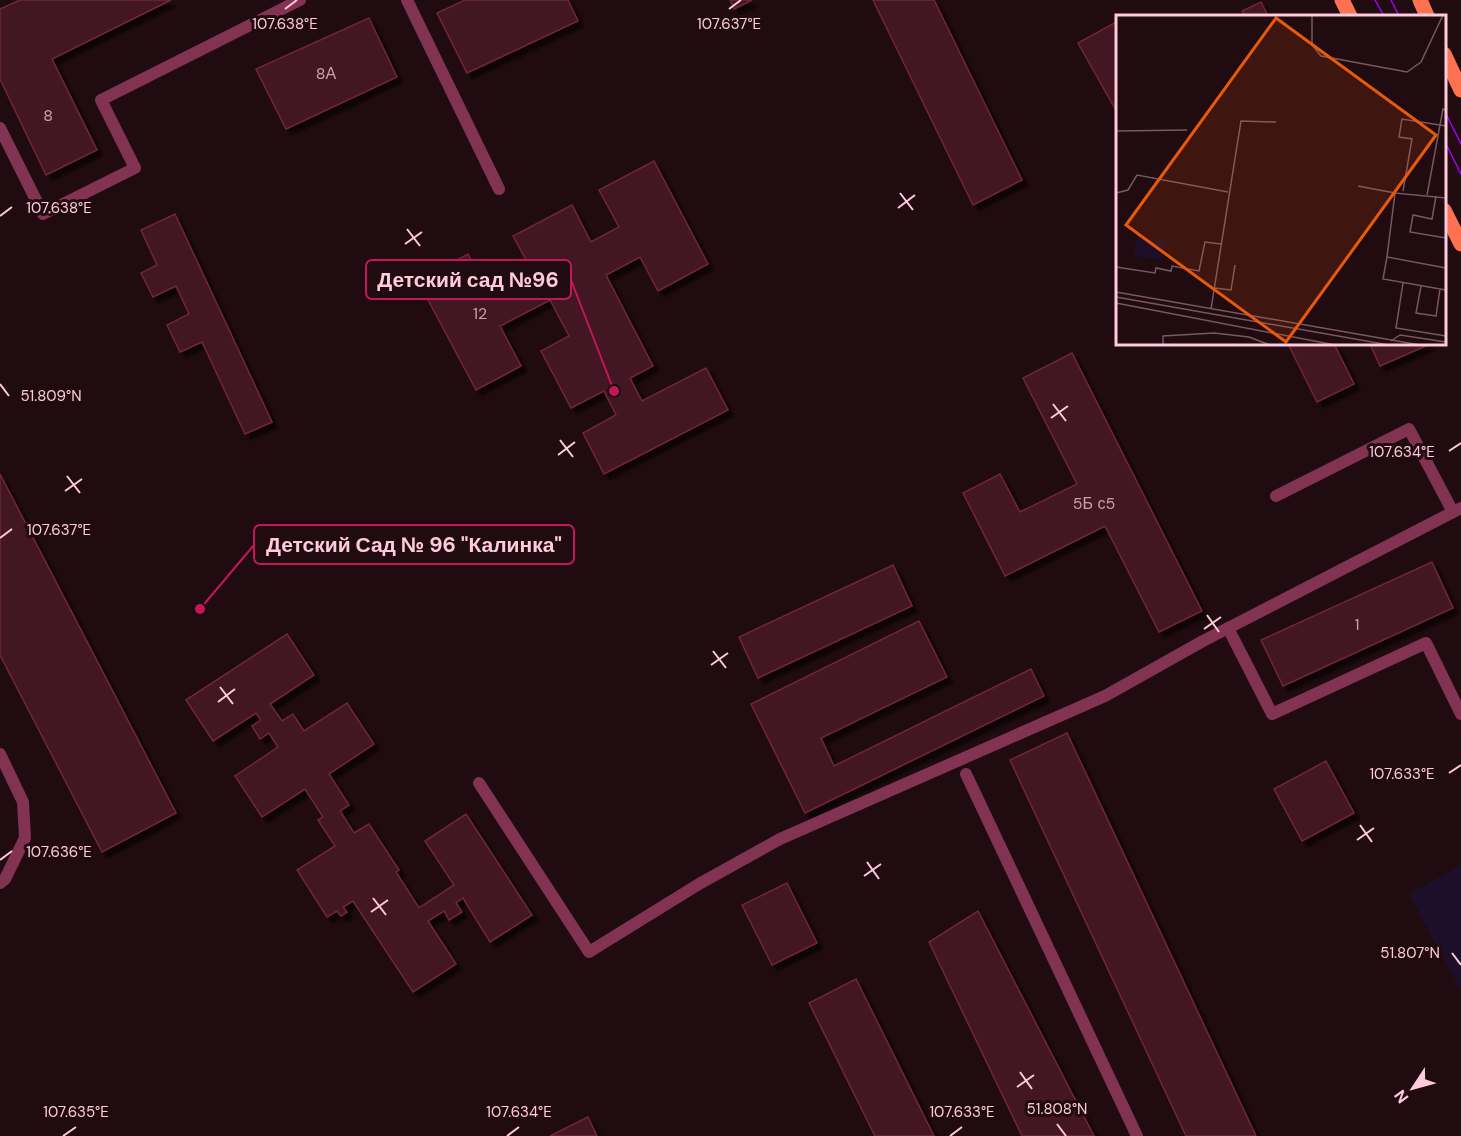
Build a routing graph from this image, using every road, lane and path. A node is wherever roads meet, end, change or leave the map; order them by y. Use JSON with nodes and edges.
{"nodes":[{"id":1,"x":300,"y":0,"type":"edge"},
{"id":2,"x":407,"y":0,"type":"edge"},
{"id":3,"x":1342,"y":0,"type":"edge"},
{"id":4,"x":1420,"y":0,"type":"edge"},
{"id":5,"x":1350,"y":15,"type":"edge"},
{"id":6,"x":1427,"y":15,"type":"edge"},
{"id":7,"x":1446,"y":60,"type":"edge"},
{"id":8,"x":1454,"y":86,"type":"edge"},
{"id":9,"x":0,"y":128,"type":"edge"},
{"id":10,"x":499,"y":189,"type":"dead end"},
{"id":11,"x":1446,"y":214,"type":"edge"},
{"id":12,"x":1461,"y":244,"type":"edge"},
{"id":13,"x":1276,"y":496,"type":"dead end"},
{"id":14,"x":1457,"y":510,"type":"edge"},
{"id":15,"x":1228,"y":628,"type":"junction"},
{"id":16,"x":1461,"y":714,"type":"edge"},
{"id":17,"x":0,"y":754,"type":"edge"},
{"id":18,"x":966,"y":774,"type":"dead end"},
{"id":19,"x":479,"y":783,"type":"dead end"},
{"id":20,"x":0,"y":883,"type":"edge"},
{"id":21,"x":1137,"y":1136,"type":"edge"}],
"edges":[{"from":1,"to":9,"type":"lane"},
{"from":2,"to":10,"type":"lane"},
{"from":3,"to":5,"type":"main road"},
{"from":4,"to":6,"type":"main road"},
{"from":7,"to":8,"type":"main road"},
{"from":11,"to":12,"type":"main road"},
{"from":13,"to":14,"type":"lane"},
{"from":14,"to":15,"type":"lane"},
{"from":15,"to":16,"type":"lane"},
{"from":15,"to":19,"type":"lane"},
{"from":17,"to":20,"type":"lane"},
{"from":18,"to":21,"type":"lane"}]}
